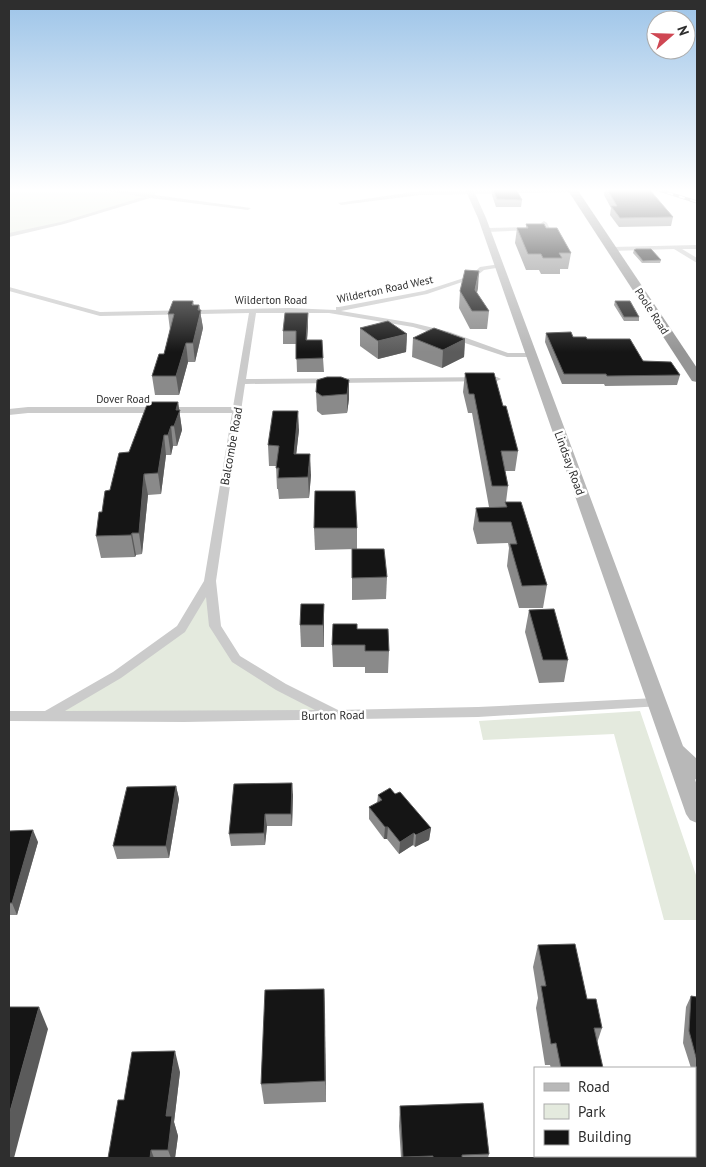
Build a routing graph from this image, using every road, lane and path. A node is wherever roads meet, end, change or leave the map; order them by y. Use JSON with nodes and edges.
{"nodes":[{"id":1,"x":492,"y":243,"type":"edge"},
{"id":2,"x":609,"y":244,"type":"joint"},
{"id":3,"x":697,"y":247,"type":"edge"},
{"id":4,"x":676,"y":248,"type":"junction"},
{"id":5,"x":697,"y":261,"type":"edge"},
{"id":6,"x":500,"y":266,"type":"junction"},
{"id":7,"x":9,"y":289,"type":"edge"},
{"id":8,"x":253,"y":311,"type":"junction"},
{"id":9,"x":329,"y":311,"type":"junction"},
{"id":10,"x":532,"y":355,"type":"junction"},
{"id":11,"x":697,"y":378,"type":"edge"},
{"id":12,"x":497,"y":379,"type":"edge"},
{"id":13,"x":241,"y":382,"type":"junction"},
{"id":14,"x":237,"y":410,"type":"junction"},
{"id":15,"x":9,"y":412,"type":"edge"},
{"id":16,"x":210,"y":582,"type":"junction"},
{"id":17,"x":656,"y":703,"type":"junction"},
{"id":18,"x":49,"y":715,"type":"junction"},
{"id":19,"x":336,"y":715,"type":"junction"},
{"id":20,"x":9,"y":716,"type":"edge"},
{"id":21,"x":670,"y":738,"type":"junction"},
{"id":22,"x":697,"y":772,"type":"edge"},
{"id":23,"x":697,"y":814,"type":"edge"}],
"edges":[{"from":1,"to":6,"type":"street","name":"Lindsay Road"},
{"from":2,"to":4,"type":"street"},
{"from":2,"to":11,"type":"highway","name":"Poole Road"},
{"from":3,"to":4,"type":"street"},
{"from":4,"to":5,"type":"street"},
{"from":6,"to":9,"type":"street","name":"Wilderton Road West"},
{"from":6,"to":10,"type":"street","name":"Lindsay Road"},
{"from":7,"to":8,"type":"street","name":"Wilderton Road"},
{"from":8,"to":9,"type":"street","name":"Wilderton Road"},
{"from":8,"to":13,"type":"street","name":"Balcombe Road"},
{"from":9,"to":10,"type":"street","name":"Wilderton Road"},
{"from":10,"to":17,"type":"street","name":"Lindsay Road"},
{"from":12,"to":13,"type":"street"},
{"from":13,"to":14,"type":"street","name":"Balcombe Road"},
{"from":14,"to":15,"type":"street","name":"Dover Road"},
{"from":14,"to":16,"type":"street","name":"Balcombe Road"},
{"from":16,"to":18,"type":"street","name":"Balcombe Road"},
{"from":16,"to":19,"type":"street","name":"Balcombe Road"},
{"from":17,"to":19,"type":"street","name":"Burton Road"},
{"from":17,"to":21,"type":"street","name":"Lindsay Road"},
{"from":18,"to":19,"type":"street","name":"Burton Road"},
{"from":18,"to":20,"type":"street","name":"Burton Road"},
{"from":21,"to":22,"type":"street","name":"Lindsay Road"},
{"from":21,"to":23,"type":"street","name":"Lindsay Road"}]}
